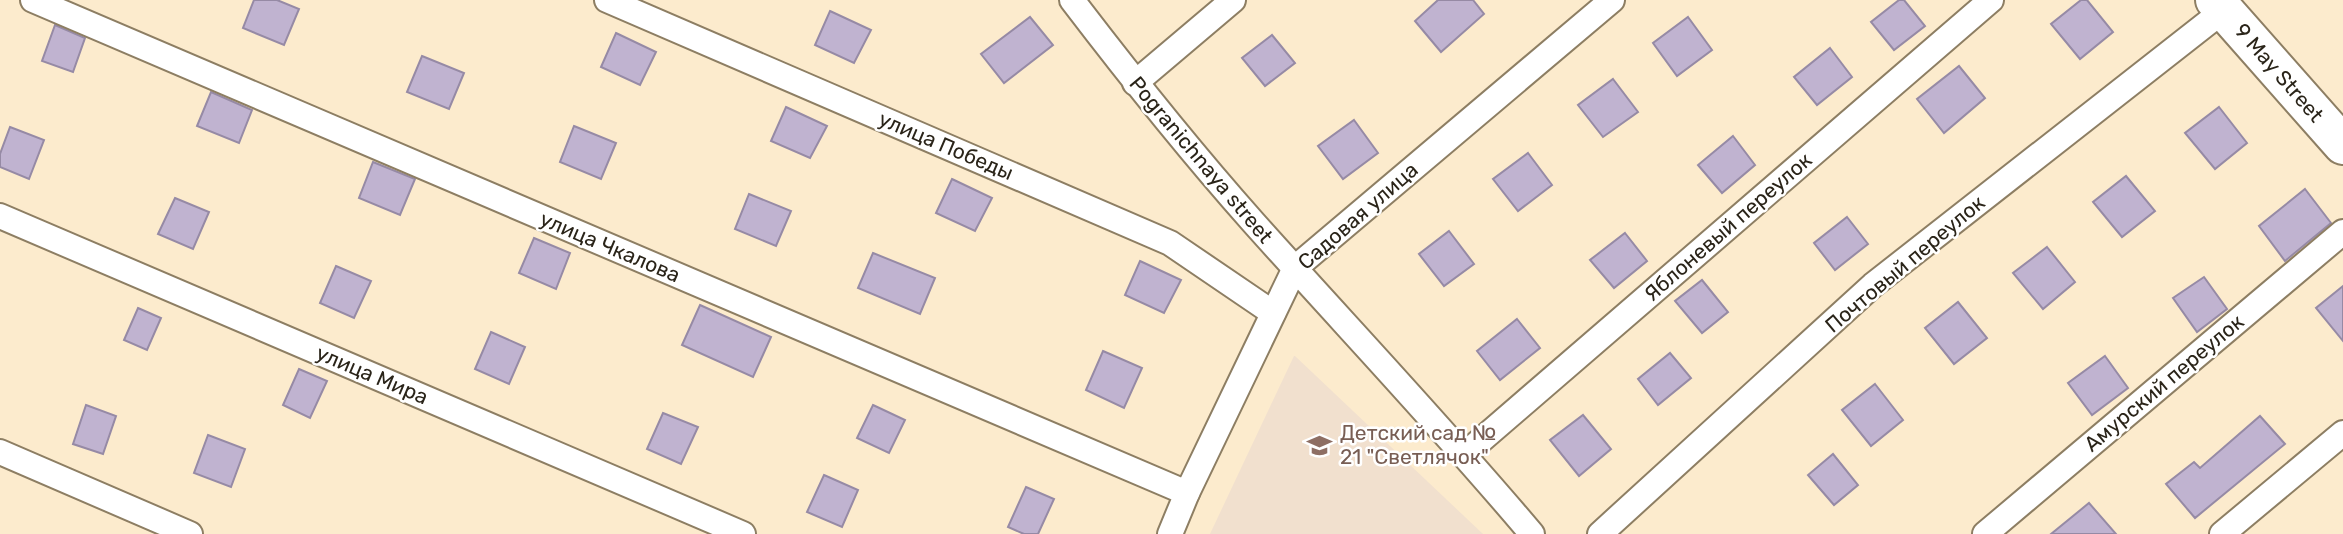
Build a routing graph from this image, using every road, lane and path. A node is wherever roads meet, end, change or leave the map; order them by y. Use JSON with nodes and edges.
{"nodes":[{"id":1,"x":33,"y":0,"type":"edge"},
{"id":2,"x":607,"y":0,"type":"edge"},
{"id":3,"x":1072,"y":0,"type":"edge"},
{"id":4,"x":1233,"y":0,"type":"edge"},
{"id":5,"x":1612,"y":0,"type":"edge"},
{"id":6,"x":1992,"y":0,"type":"edge"},
{"id":7,"x":2219,"y":5,"type":"edge"},
{"id":8,"x":1135,"y":83,"type":"junction"},
{"id":9,"x":2343,"y":145,"type":"edge"},
{"id":10,"x":0,"y":216,"type":"edge"},
{"id":11,"x":2343,"y":232,"type":"edge"},
{"id":12,"x":1295,"y":268,"type":"junction"},
{"id":13,"x":1273,"y":313,"type":"junction"},
{"id":14,"x":2343,"y":433,"type":"edge"},
{"id":15,"x":0,"y":452,"type":"edge"},
{"id":16,"x":1465,"y":454,"type":"junction"},
{"id":17,"x":1187,"y":493,"type":"junction"},
{"id":18,"x":190,"y":534,"type":"edge"},
{"id":19,"x":743,"y":534,"type":"edge"},
{"id":20,"x":1170,"y":534,"type":"edge"},
{"id":21,"x":1532,"y":534,"type":"edge"},
{"id":22,"x":1600,"y":534,"type":"edge"},
{"id":23,"x":1985,"y":534,"type":"edge"},
{"id":24,"x":2222,"y":534,"type":"edge"}],
"edges":[{"from":1,"to":17,"type":"street","name":"улица Чкалова"},
{"from":2,"to":13,"type":"street","name":"улица Победы"},
{"from":3,"to":8,"type":"street","name":"Pogranichnaya street"},
{"from":4,"to":8,"type":"street"},
{"from":5,"to":12,"type":"street","name":"Садовая улица"},
{"from":6,"to":16,"type":"street","name":"Яблоневый переулок"},
{"from":7,"to":9,"type":"main road","name":"9 May Street"},
{"from":7,"to":22,"type":"street","name":"Почтовый переулок"},
{"from":8,"to":12,"type":"street","name":"Pogranichnaya street"},
{"from":10,"to":19,"type":"street","name":"улица Мира"},
{"from":11,"to":23,"type":"street","name":"Амурский переулок"},
{"from":12,"to":13,"type":"street","name":"Садовая улица"},
{"from":12,"to":16,"type":"street","name":"Pogranichnaya street"},
{"from":13,"to":17,"type":"street","name":"Садовая улица"},
{"from":14,"to":24,"type":"street"},
{"from":15,"to":18,"type":"street"},
{"from":16,"to":21,"type":"street","name":"Pogranichnaya street"},
{"from":17,"to":20,"type":"street","name":"Садовая улица"}]}
